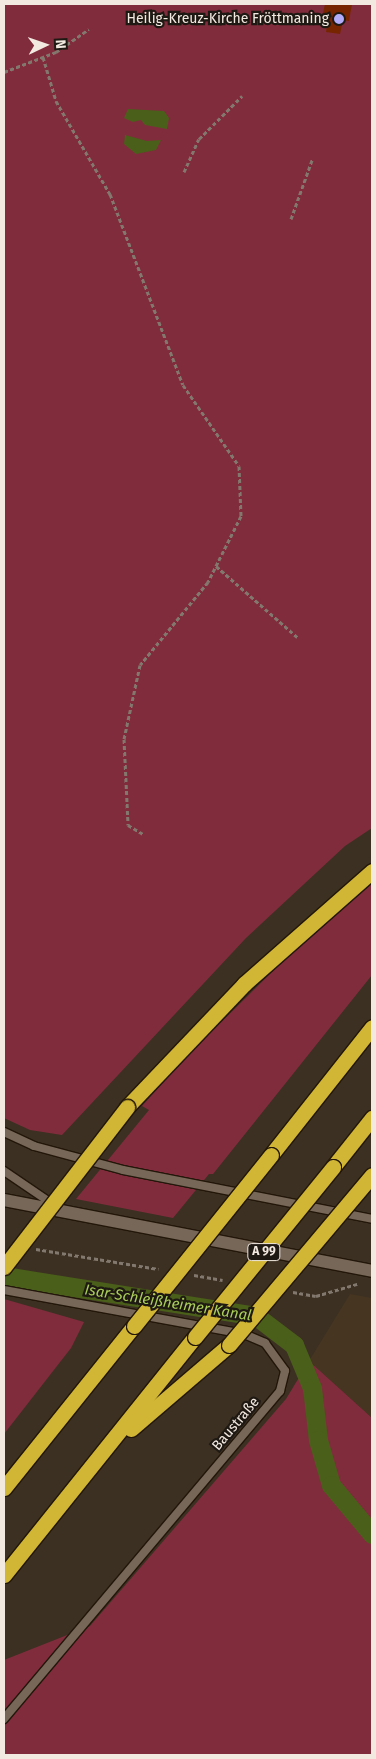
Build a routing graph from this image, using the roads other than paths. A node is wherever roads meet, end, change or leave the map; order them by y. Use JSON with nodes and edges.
{"nodes":[{"id":1,"x":372,"y":871,"type":"edge"},
{"id":2,"x":372,"y":1026,"type":"edge"},
{"id":3,"x":372,"y":1118,"type":"edge"},
{"id":4,"x":4,"y":1132,"type":"edge"},
{"id":5,"x":4,"y":1171,"type":"edge"},
{"id":6,"x":372,"y":1174,"type":"edge"},
{"id":7,"x":4,"y":1200,"type":"edge"},
{"id":8,"x":64,"y":1212,"type":"junction"},
{"id":9,"x":372,"y":1219,"type":"edge"},
{"id":10,"x":4,"y":1267,"type":"edge"},
{"id":11,"x":372,"y":1271,"type":"edge"},
{"id":12,"x":4,"y":1290,"type":"edge"},
{"id":13,"x":105,"y":1451,"type":"junction"},
{"id":14,"x":4,"y":1488,"type":"edge"},
{"id":15,"x":4,"y":1575,"type":"edge"},
{"id":16,"x":4,"y":1719,"type":"edge"}],
"edges":[{"from":1,"to":10,"type":"highway","bridge":true},
{"from":2,"to":14,"type":"highway","bridge":true},
{"from":3,"to":13,"type":"highway","number":"A 99","bridge":true},
{"from":4,"to":9,"type":"lane"},
{"from":5,"to":8,"type":"lane"},
{"from":6,"to":13,"type":"highway","bridge":true},
{"from":7,"to":8,"type":"main road"},
{"from":8,"to":11,"type":"main road"},
{"from":12,"to":16,"type":"lane","name":"Baustraße"},
{"from":13,"to":15,"type":"highway","number":"A 99"}]}
